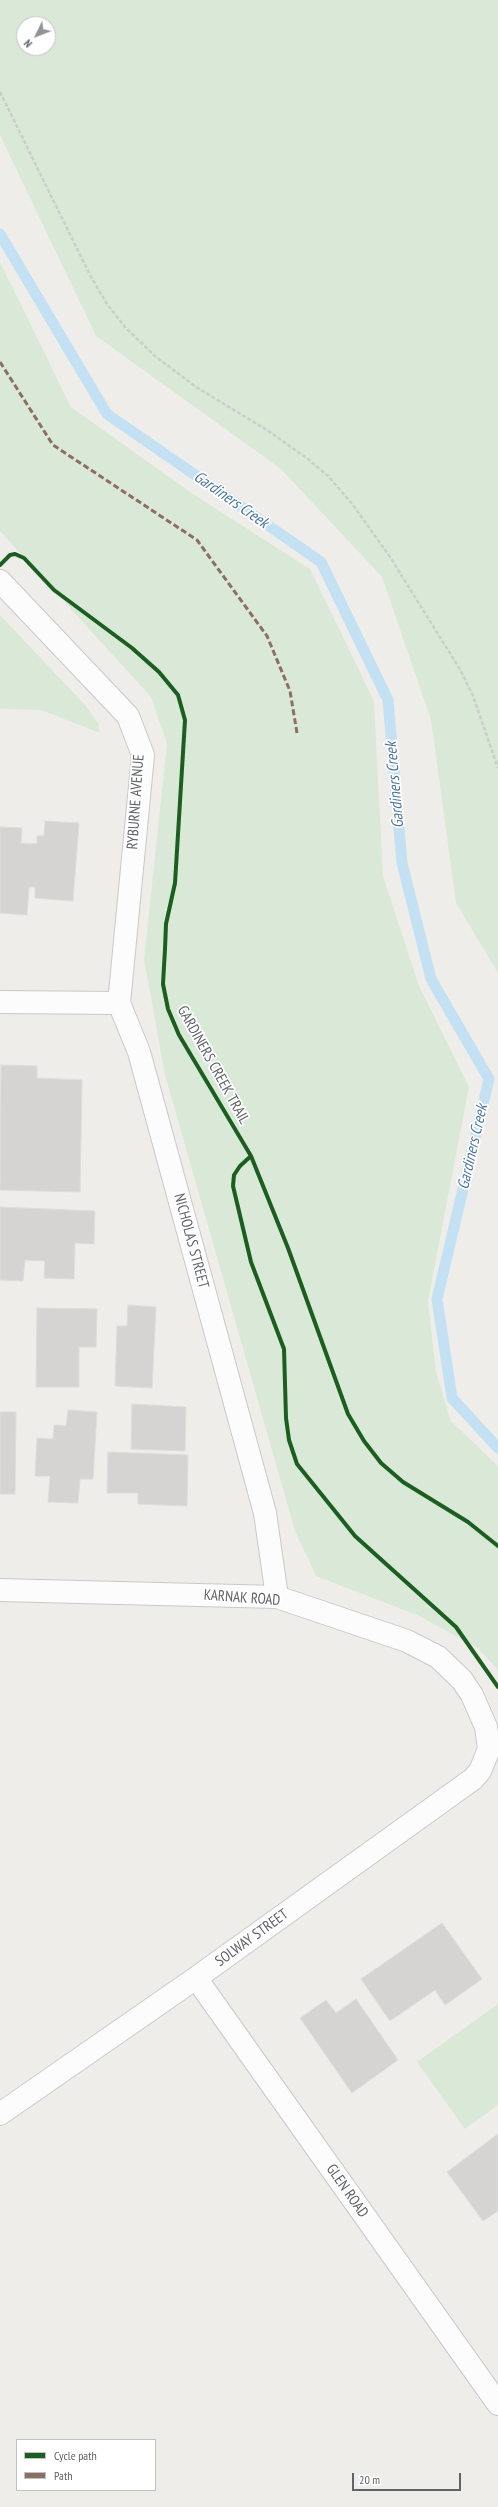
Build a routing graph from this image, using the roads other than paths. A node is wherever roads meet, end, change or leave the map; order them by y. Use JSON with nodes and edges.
{"nodes":[{"id":1,"x":0,"y":581,"type":"edge"},
{"id":2,"x":0,"y":1002,"type":"edge"},
{"id":3,"x":119,"y":1003,"type":"junction"},
{"id":4,"x":0,"y":1590,"type":"edge"},
{"id":5,"x":277,"y":1597,"type":"junction"},
{"id":6,"x":489,"y":1749,"type":"joint"},
{"id":7,"x":196,"y":1978,"type":"junction"},
{"id":8,"x":0,"y":2114,"type":"edge"},
{"id":9,"x":498,"y":2404,"type":"edge"}],
"edges":[{"from":1,"to":3,"type":"street","name":"RYBURNE AVENUE"},
{"from":2,"to":3,"type":"street"},
{"from":3,"to":5,"type":"street","name":"NICHOLAS STREET"},
{"from":4,"to":5,"type":"street","name":"KARNAK ROAD"},
{"from":5,"to":6,"type":"street","name":"KARNAK ROAD"},
{"from":6,"to":7,"type":"street","name":"SOLWAY STREET"},
{"from":7,"to":8,"type":"street","name":"SOLWAY STREET"},
{"from":7,"to":9,"type":"street","name":"GLEN ROAD"}]}
